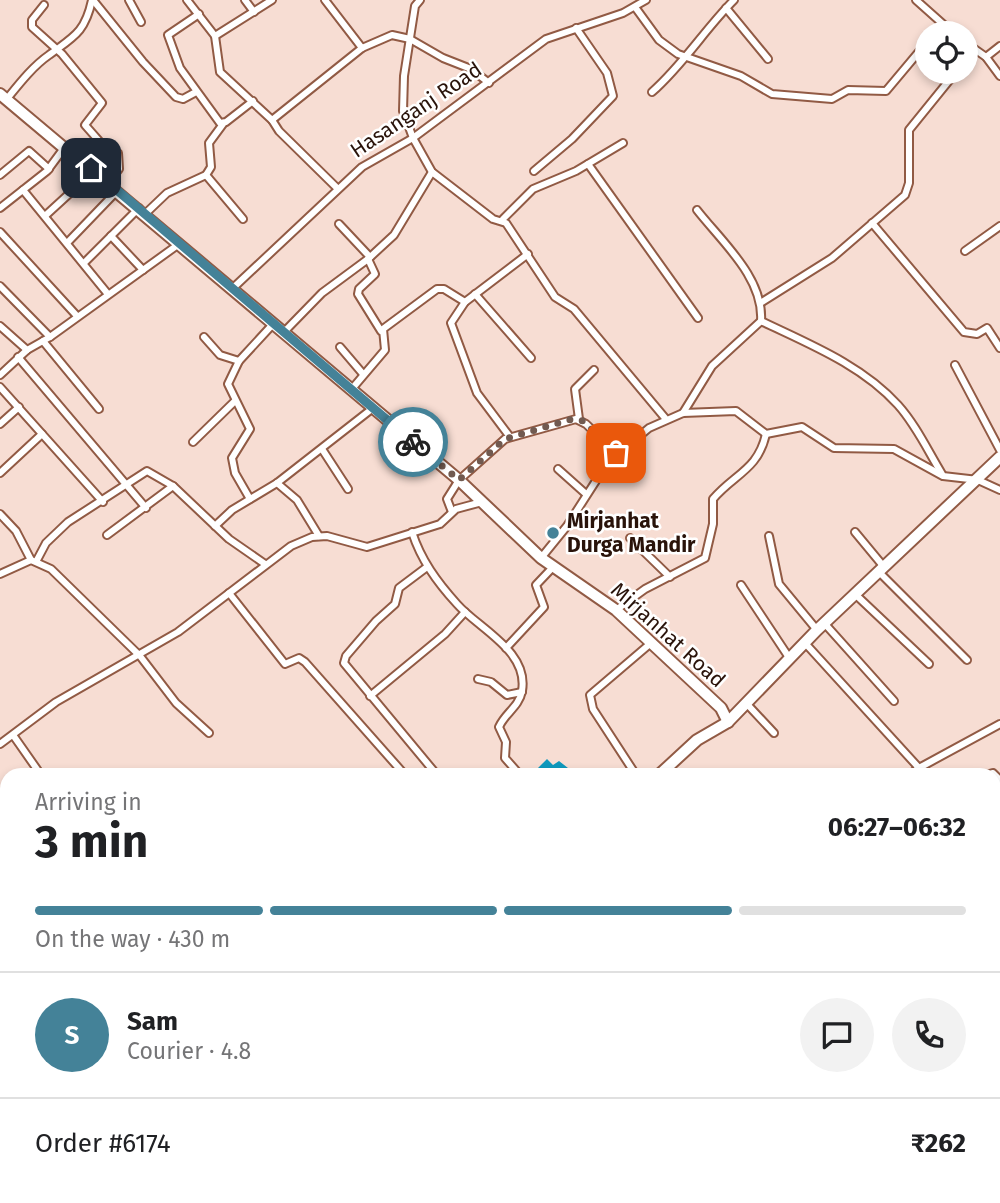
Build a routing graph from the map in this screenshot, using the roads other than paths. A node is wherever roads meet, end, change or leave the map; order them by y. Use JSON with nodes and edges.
{"nodes":[{"id":1,"x":92,"y":0,"type":"edge"},
{"id":2,"x":129,"y":0,"type":"edge"},
{"id":3,"x":187,"y":0,"type":"edge"},
{"id":4,"x":245,"y":0,"type":"edge"},
{"id":5,"x":272,"y":0,"type":"edge"},
{"id":6,"x":325,"y":0,"type":"edge"},
{"id":7,"x":408,"y":0,"type":"edge"},
{"id":8,"x":646,"y":0,"type":"edge"},
{"id":9,"x":734,"y":0,"type":"edge"},
{"id":10,"x":916,"y":0,"type":"edge"},
{"id":11,"x":417,"y":3,"type":"edge"},
{"id":12,"x":44,"y":5,"type":"dead end"},
{"id":13,"x":635,"y":7,"type":"junction"},
{"id":14,"x":726,"y":8,"type":"junction"},
{"id":15,"x":254,"y":12,"type":"junction"},
{"id":16,"x":199,"y":14,"type":"junction"},
{"id":17,"x":939,"y":21,"type":"edge"},
{"id":18,"x":141,"y":22,"type":"dead end"},
{"id":19,"x":576,"y":28,"type":"junction"},
{"id":20,"x":215,"y":36,"type":"junction"},
{"id":21,"x":410,"y":39,"type":"junction"},
{"id":22,"x":1000,"y":46,"type":"edge"},
{"id":23,"x":362,"y":48,"type":"junction"},
{"id":24,"x":57,"y":50,"type":"junction"},
{"id":25,"x":978,"y":52,"type":"edge"},
{"id":26,"x":686,"y":56,"type":"junction"},
{"id":27,"x":915,"y":56,"type":"edge"},
{"id":28,"x":986,"y":57,"type":"junction"},
{"id":29,"x":768,"y":59,"type":"dead end"},
{"id":30,"x":1000,"y":76,"type":"edge"},
{"id":31,"x":489,"y":83,"type":"junction"},
{"id":32,"x":946,"y":84,"type":"edge"},
{"id":33,"x":196,"y":92,"type":"junction"},
{"id":34,"x":652,"y":92,"type":"dead end"},
{"id":35,"x":3,"y":97,"type":"edge"},
{"id":36,"x":253,"y":101,"type":"junction"},
{"id":37,"x":271,"y":120,"type":"junction"},
{"id":38,"x":223,"y":124,"type":"junction"},
{"id":39,"x":413,"y":138,"type":"junction"},
{"id":40,"x":624,"y":143,"type":"dead end"},
{"id":41,"x":66,"y":146,"type":"junction"},
{"id":42,"x":588,"y":164,"type":"junction"},
{"id":43,"x":91,"y":168,"type":"junction"},
{"id":44,"x":49,"y":169,"type":"junction"},
{"id":45,"x":534,"y":171,"type":"dead end"},
{"id":46,"x":432,"y":172,"type":"junction"},
{"id":47,"x":0,"y":175,"type":"edge"},
{"id":48,"x":206,"y":175,"type":"junction"},
{"id":49,"x":108,"y":183,"type":"junction"},
{"id":50,"x":337,"y":188,"type":"junction"},
{"id":51,"x":23,"y":190,"type":"junction"},
{"id":52,"x":118,"y":190,"type":"junction"},
{"id":53,"x":1,"y":207,"type":"edge"},
{"id":54,"x":697,"y":210,"type":"dead end"},
{"id":55,"x":142,"y":211,"type":"junction"},
{"id":56,"x":46,"y":215,"type":"junction"},
{"id":57,"x":243,"y":219,"type":"dead end"},
{"id":58,"x":503,"y":219,"type":"junction"},
{"id":59,"x":872,"y":223,"type":"junction"},
{"id":60,"x":339,"y":224,"type":"dead end"},
{"id":61,"x":1000,"y":226,"type":"edge"},
{"id":62,"x":0,"y":232,"type":"edge"},
{"id":63,"x":111,"y":236,"type":"junction"},
{"id":64,"x":67,"y":243,"type":"junction"},
{"id":65,"x":180,"y":243,"type":"junction"},
{"id":66,"x":965,"y":251,"type":"dead end"},
{"id":67,"x":528,"y":254,"type":"junction"},
{"id":68,"x":369,"y":258,"type":"junction"},
{"id":69,"x":84,"y":263,"type":"junction"},
{"id":70,"x":143,"y":270,"type":"junction"},
{"id":71,"x":0,"y":286,"type":"edge"},
{"id":72,"x":232,"y":289,"type":"junction"},
{"id":73,"x":107,"y":293,"type":"junction"},
{"id":74,"x":475,"y":295,"type":"junction"},
{"id":75,"x":465,"y":302,"type":"junction"},
{"id":76,"x":762,"y":303,"type":"junction"},
{"id":77,"x":78,"y":316,"type":"junction"},
{"id":78,"x":698,"y":318,"type":"dead end"},
{"id":79,"x":761,"y":321,"type":"junction"},
{"id":80,"x":274,"y":323,"type":"junction"},
{"id":81,"x":0,"y":326,"type":"edge"},
{"id":82,"x":381,"y":331,"type":"junction"},
{"id":83,"x":284,"y":332,"type":"junction"},
{"id":84,"x":50,"y":337,"type":"junction"},
{"id":85,"x":204,"y":337,"type":"dead end"},
{"id":86,"x":43,"y":341,"type":"junction"},
{"id":87,"x":340,"y":347,"type":"dead end"},
{"id":88,"x":1000,"y":348,"type":"edge"},
{"id":89,"x":27,"y":349,"type":"junction"},
{"id":90,"x":18,"y":357,"type":"junction"},
{"id":91,"x":531,"y":358,"type":"dead end"},
{"id":92,"x":239,"y":361,"type":"junction"},
{"id":93,"x":955,"y":365,"type":"dead end"},
{"id":94,"x":594,"y":370,"type":"dead end"},
{"id":95,"x":363,"y":374,"type":"junction"},
{"id":96,"x":0,"y":375,"type":"edge"},
{"id":97,"x":0,"y":387,"type":"edge"},
{"id":98,"x":352,"y":390,"type":"junction"},
{"id":99,"x":235,"y":401,"type":"junction"},
{"id":100,"x":19,"y":407,"type":"junction"},
{"id":101,"x":373,"y":408,"type":"junction"},
{"id":102,"x":99,"y":409,"type":"dead end"},
{"id":103,"x":683,"y":413,"type":"junction"},
{"id":104,"x":665,"y":418,"type":"junction"},
{"id":105,"x":579,"y":419,"type":"junction"},
{"id":106,"x":0,"y":425,"type":"edge"},
{"id":107,"x":42,"y":434,"type":"junction"},
{"id":108,"x":765,"y":434,"type":"junction"},
{"id":109,"x":510,"y":437,"type":"junction"},
{"id":110,"x":193,"y":442,"type":"dead end"},
{"id":111,"x":323,"y":449,"type":"junction"},
{"id":112,"x":1000,"y":450,"type":"edge"},
{"id":113,"x":616,"y":453,"type":"junction"},
{"id":114,"x":1000,"y":457,"type":"edge"},
{"id":115,"x":558,"y":469,"type":"dead end"},
{"id":116,"x":0,"y":473,"type":"edge"},
{"id":117,"x":943,"y":476,"type":"junction"},
{"id":118,"x":459,"y":480,"type":"junction"},
{"id":119,"x":978,"y":480,"type":"junction"},
{"id":120,"x":126,"y":483,"type":"junction"},
{"id":121,"x":277,"y":483,"type":"junction"},
{"id":122,"x":173,"y":486,"type":"junction"},
{"id":123,"x":348,"y":489,"type":"dead end"},
{"id":124,"x":1000,"y":489,"type":"edge"},
{"id":125,"x":586,"y":494,"type":"junction"},
{"id":126,"x":250,"y":499,"type":"junction"},
{"id":127,"x":103,"y":502,"type":"junction"},
{"id":128,"x":484,"y":502,"type":"junction"},
{"id":129,"x":146,"y":508,"type":"junction"},
{"id":130,"x":452,"y":512,"type":"junction"},
{"id":131,"x":0,"y":514,"type":"edge"},
{"id":132,"x":215,"y":526,"type":"junction"},
{"id":133,"x":412,"y":532,"type":"junction"},
{"id":134,"x":855,"y":532,"type":"dead end"},
{"id":135,"x":107,"y":536,"type":"dead end"},
{"id":136,"x":319,"y":536,"type":"junction"},
{"id":137,"x":769,"y":536,"type":"dead end"},
{"id":138,"x":630,"y":538,"type":"dead end"},
{"id":139,"x":541,"y":558,"type":"junction"},
{"id":140,"x":34,"y":560,"type":"junction"},
{"id":141,"x":265,"y":564,"type":"junction"},
{"id":142,"x":554,"y":566,"type":"junction"},
{"id":143,"x":427,"y":567,"type":"junction"},
{"id":144,"x":883,"y":571,"type":"junction"},
{"id":145,"x":0,"y":574,"type":"edge"},
{"id":146,"x":670,"y":577,"type":"junction"},
{"id":147,"x":741,"y":585,"type":"dead end"},
{"id":148,"x":229,"y":593,"type":"junction"},
{"id":149,"x":856,"y":595,"type":"junction"},
{"id":150,"x":615,"y":610,"type":"junction"},
{"id":151,"x":465,"y":612,"type":"junction"},
{"id":152,"x":821,"y":627,"type":"junction"},
{"id":153,"x":651,"y":643,"type":"junction"},
{"id":154,"x":805,"y":643,"type":"junction"},
{"id":155,"x":506,"y":648,"type":"junction"},
{"id":156,"x":140,"y":656,"type":"junction"},
{"id":157,"x":790,"y":659,"type":"junction"},
{"id":158,"x":967,"y":660,"type":"dead end"},
{"id":159,"x":929,"y":664,"type":"dead end"},
{"id":160,"x":478,"y":679,"type":"dead end"},
{"id":161,"x":522,"y":692,"type":"junction"},
{"id":162,"x":370,"y":696,"type":"junction"},
{"id":163,"x":894,"y":701,"type":"dead end"},
{"id":164,"x":746,"y":703,"type":"junction"},
{"id":165,"x":728,"y":722,"type":"junction"},
{"id":166,"x":1000,"y":724,"type":"edge"},
{"id":167,"x":209,"y":733,"type":"dead end"},
{"id":168,"x":774,"y":733,"type":"dead end"},
{"id":169,"x":13,"y":735,"type":"junction"},
{"id":170,"x":0,"y":744,"type":"edge"},
{"id":171,"x":36,"y":768,"type":"edge"},
{"id":172,"x":399,"y":768,"type":"edge"},
{"id":173,"x":431,"y":768,"type":"edge"},
{"id":174,"x":514,"y":768,"type":"edge"},
{"id":175,"x":631,"y":768,"type":"edge"},
{"id":176,"x":666,"y":768,"type":"edge"},
{"id":177,"x":919,"y":768,"type":"joint"}],
"edges":[{"from":1,"to":24,"type":"street"},
{"from":1,"to":33,"type":"street"},
{"from":2,"to":18,"type":"street"},
{"from":3,"to":16,"type":"street"},
{"from":4,"to":15,"type":"street"},
{"from":5,"to":15,"type":"street"},
{"from":6,"to":23,"type":"street"},
{"from":7,"to":11,"type":"street"},
{"from":8,"to":13,"type":"street","name":"Hasanganj Road"},
{"from":9,"to":14,"type":"street"},
{"from":10,"to":17,"type":"street"},
{"from":11,"to":21,"type":"street"},
{"from":12,"to":24,"type":"street"},
{"from":13,"to":19,"type":"street","name":"Hasanganj Road"},
{"from":13,"to":26,"type":"street"},
{"from":14,"to":26,"type":"street"},
{"from":14,"to":29,"type":"street"},
{"from":15,"to":20,"type":"street"},
{"from":16,"to":20,"type":"street"},
{"from":16,"to":33,"type":"street"},
{"from":19,"to":31,"type":"street","name":"Hasanganj Road"},
{"from":19,"to":45,"type":"street"},
{"from":20,"to":36,"type":"street"},
{"from":21,"to":23,"type":"street"},
{"from":21,"to":31,"type":"street"},
{"from":21,"to":39,"type":"street"},
{"from":22,"to":28,"type":"street"},
{"from":23,"to":37,"type":"street"},
{"from":24,"to":35,"type":"street"},
{"from":24,"to":49,"type":"street"},
{"from":25,"to":28,"type":"street"},
{"from":26,"to":27,"type":"street"},
{"from":26,"to":34,"type":"street"},
{"from":28,"to":30,"type":"street"},
{"from":31,"to":39,"type":"street","name":"Hasanganj Road"},
{"from":32,"to":59,"type":"street"},
{"from":33,"to":38,"type":"street"},
{"from":35,"to":41,"type":"main road","name":"Mirjanhat Road"},
{"from":36,"to":37,"type":"street"},
{"from":36,"to":38,"type":"street"},
{"from":37,"to":50,"type":"street"},
{"from":38,"to":48,"type":"street"},
{"from":39,"to":46,"type":"street"},
{"from":39,"to":50,"type":"street","name":"Hasanganj Road"},
{"from":40,"to":42,"type":"street"},
{"from":41,"to":43,"type":"main road","name":"Mirjanhat Road"},
{"from":41,"to":44,"type":"street"},
{"from":42,"to":58,"type":"street"},
{"from":42,"to":78,"type":"street"},
{"from":43,"to":49,"type":"main road","name":"Mirjanhat Road"},
{"from":43,"to":56,"type":"street"},
{"from":44,"to":47,"type":"street"},
{"from":44,"to":51,"type":"street"},
{"from":46,"to":58,"type":"street"},
{"from":46,"to":68,"type":"street"},
{"from":48,"to":55,"type":"street"},
{"from":48,"to":57,"type":"street"},
{"from":49,"to":52,"type":"main road","name":"Mirjanhat Road"},
{"from":50,"to":72,"type":"street","name":"Hasanganj Road"},
{"from":51,"to":53,"type":"street"},
{"from":51,"to":56,"type":"street"},
{"from":52,"to":55,"type":"main road","name":"Mirjanhat Road"},
{"from":52,"to":64,"type":"street"},
{"from":54,"to":76,"type":"street"},
{"from":55,"to":63,"type":"street"},
{"from":55,"to":65,"type":"main road","name":"Mirjanhat Road"},
{"from":56,"to":64,"type":"street"},
{"from":58,"to":67,"type":"street"},
{"from":59,"to":76,"type":"street"},
{"from":59,"to":88,"type":"street"},
{"from":60,"to":68,"type":"street"},
{"from":61,"to":66,"type":"street"},
{"from":62,"to":77,"type":"street"},
{"from":63,"to":69,"type":"street"},
{"from":63,"to":70,"type":"street"},
{"from":64,"to":69,"type":"street"},
{"from":65,"to":70,"type":"street"},
{"from":65,"to":72,"type":"main road","name":"Mirjanhat Road"},
{"from":67,"to":74,"type":"street"},
{"from":67,"to":104,"type":"street"},
{"from":68,"to":82,"type":"street"},
{"from":68,"to":83,"type":"street"},
{"from":69,"to":73,"type":"street"},
{"from":70,"to":73,"type":"street"},
{"from":71,"to":84,"type":"street"},
{"from":72,"to":80,"type":"main road","name":"Mirjanhat Road"},
{"from":73,"to":77,"type":"street"},
{"from":74,"to":75,"type":"street"},
{"from":74,"to":91,"type":"street"},
{"from":75,"to":82,"type":"street"},
{"from":75,"to":109,"type":"street"},
{"from":76,"to":79,"type":"street"},
{"from":77,"to":84,"type":"street"},
{"from":79,"to":103,"type":"street"},
{"from":79,"to":117,"type":"street"},
{"from":80,"to":83,"type":"main road","name":"Mirjanhat Road"},
{"from":80,"to":92,"type":"street"},
{"from":81,"to":89,"type":"street"},
{"from":82,"to":95,"type":"street"},
{"from":83,"to":98,"type":"main road","name":"Mirjanhat Road"},
{"from":84,"to":86,"type":"street"},
{"from":85,"to":92,"type":"street"},
{"from":86,"to":89,"type":"street"},
{"from":86,"to":102,"type":"street"},
{"from":87,"to":95,"type":"street"},
{"from":89,"to":90,"type":"street"},
{"from":90,"to":96,"type":"street"},
{"from":90,"to":120,"type":"street"},
{"from":92,"to":99,"type":"street"},
{"from":93,"to":112,"type":"street"},
{"from":94,"to":105,"type":"street"},
{"from":95,"to":98,"type":"street"},
{"from":97,"to":100,"type":"street"},
{"from":98,"to":101,"type":"main road","name":"Mirjanhat Road"},
{"from":99,"to":110,"type":"street"},
{"from":99,"to":126,"type":"street"},
{"from":100,"to":106,"type":"street"},
{"from":100,"to":107,"type":"street"},
{"from":101,"to":111,"type":"street"},
{"from":101,"to":118,"type":"main road","name":"Mirjanhat Road"},
{"from":103,"to":104,"type":"street"},
{"from":103,"to":108,"type":"street"},
{"from":104,"to":113,"type":"street"},
{"from":105,"to":109,"type":"street"},
{"from":105,"to":113,"type":"street"},
{"from":107,"to":116,"type":"street"},
{"from":107,"to":127,"type":"street"},
{"from":108,"to":117,"type":"street"},
{"from":108,"to":146,"type":"street"},
{"from":109,"to":118,"type":"street"},
{"from":111,"to":121,"type":"street"},
{"from":111,"to":123,"type":"street"},
{"from":113,"to":125,"type":"street"},
{"from":114,"to":119,"type":"main road"},
{"from":115,"to":125,"type":"street"},
{"from":117,"to":119,"type":"street"},
{"from":118,"to":128,"type":"main road","name":"Mirjanhat Road"},
{"from":118,"to":130,"type":"street"},
{"from":119,"to":124,"type":"street"},
{"from":119,"to":144,"type":"main road"},
{"from":120,"to":122,"type":"street"},
{"from":120,"to":127,"type":"street"},
{"from":120,"to":129,"type":"street"},
{"from":121,"to":126,"type":"street"},
{"from":121,"to":136,"type":"street"},
{"from":122,"to":129,"type":"street"},
{"from":122,"to":132,"type":"street"},
{"from":125,"to":139,"type":"street"},
{"from":126,"to":132,"type":"street"},
{"from":127,"to":140,"type":"street"},
{"from":128,"to":130,"type":"street"},
{"from":128,"to":139,"type":"main road","name":"Mirjanhat Road"},
{"from":129,"to":135,"type":"street"},
{"from":130,"to":133,"type":"street"},
{"from":131,"to":140,"type":"street"},
{"from":132,"to":141,"type":"street"},
{"from":133,"to":136,"type":"street"},
{"from":133,"to":143,"type":"street"},
{"from":134,"to":144,"type":"street"},
{"from":136,"to":141,"type":"street"},
{"from":137,"to":152,"type":"street"},
{"from":138,"to":146,"type":"street"},
{"from":139,"to":142,"type":"main road","name":"Mirjanhat Road"},
{"from":140,"to":145,"type":"street"},
{"from":140,"to":156,"type":"street"},
{"from":141,"to":148,"type":"street"},
{"from":142,"to":150,"type":"main road","name":"Mirjanhat Road"},
{"from":142,"to":155,"type":"street"},
{"from":143,"to":151,"type":"street"},
{"from":143,"to":162,"type":"street"},
{"from":144,"to":149,"type":"main road"},
{"from":144,"to":158,"type":"street"},
{"from":146,"to":150,"type":"street"},
{"from":147,"to":157,"type":"street"},
{"from":148,"to":156,"type":"street"},
{"from":148,"to":172,"type":"street"},
{"from":149,"to":152,"type":"main road"},
{"from":149,"to":159,"type":"street"},
{"from":150,"to":153,"type":"main road","name":"Mirjanhat Road"},
{"from":151,"to":155,"type":"street"},
{"from":151,"to":162,"type":"street"},
{"from":152,"to":154,"type":"main road"},
{"from":152,"to":163,"type":"street"},
{"from":153,"to":165,"type":"main road","name":"Mirjanhat Road"},
{"from":153,"to":175,"type":"street"},
{"from":154,"to":157,"type":"main road"},
{"from":154,"to":177,"type":"street"},
{"from":155,"to":161,"type":"street"},
{"from":156,"to":167,"type":"street"},
{"from":156,"to":169,"type":"street"},
{"from":157,"to":164,"type":"main road"},
{"from":160,"to":161,"type":"street"},
{"from":161,"to":174,"type":"street"},
{"from":162,"to":173,"type":"street"},
{"from":164,"to":165,"type":"main road"},
{"from":164,"to":168,"type":"street"},
{"from":165,"to":176,"type":"main road"},
{"from":166,"to":177,"type":"street"},
{"from":169,"to":170,"type":"street"},
{"from":169,"to":171,"type":"street"}]}
